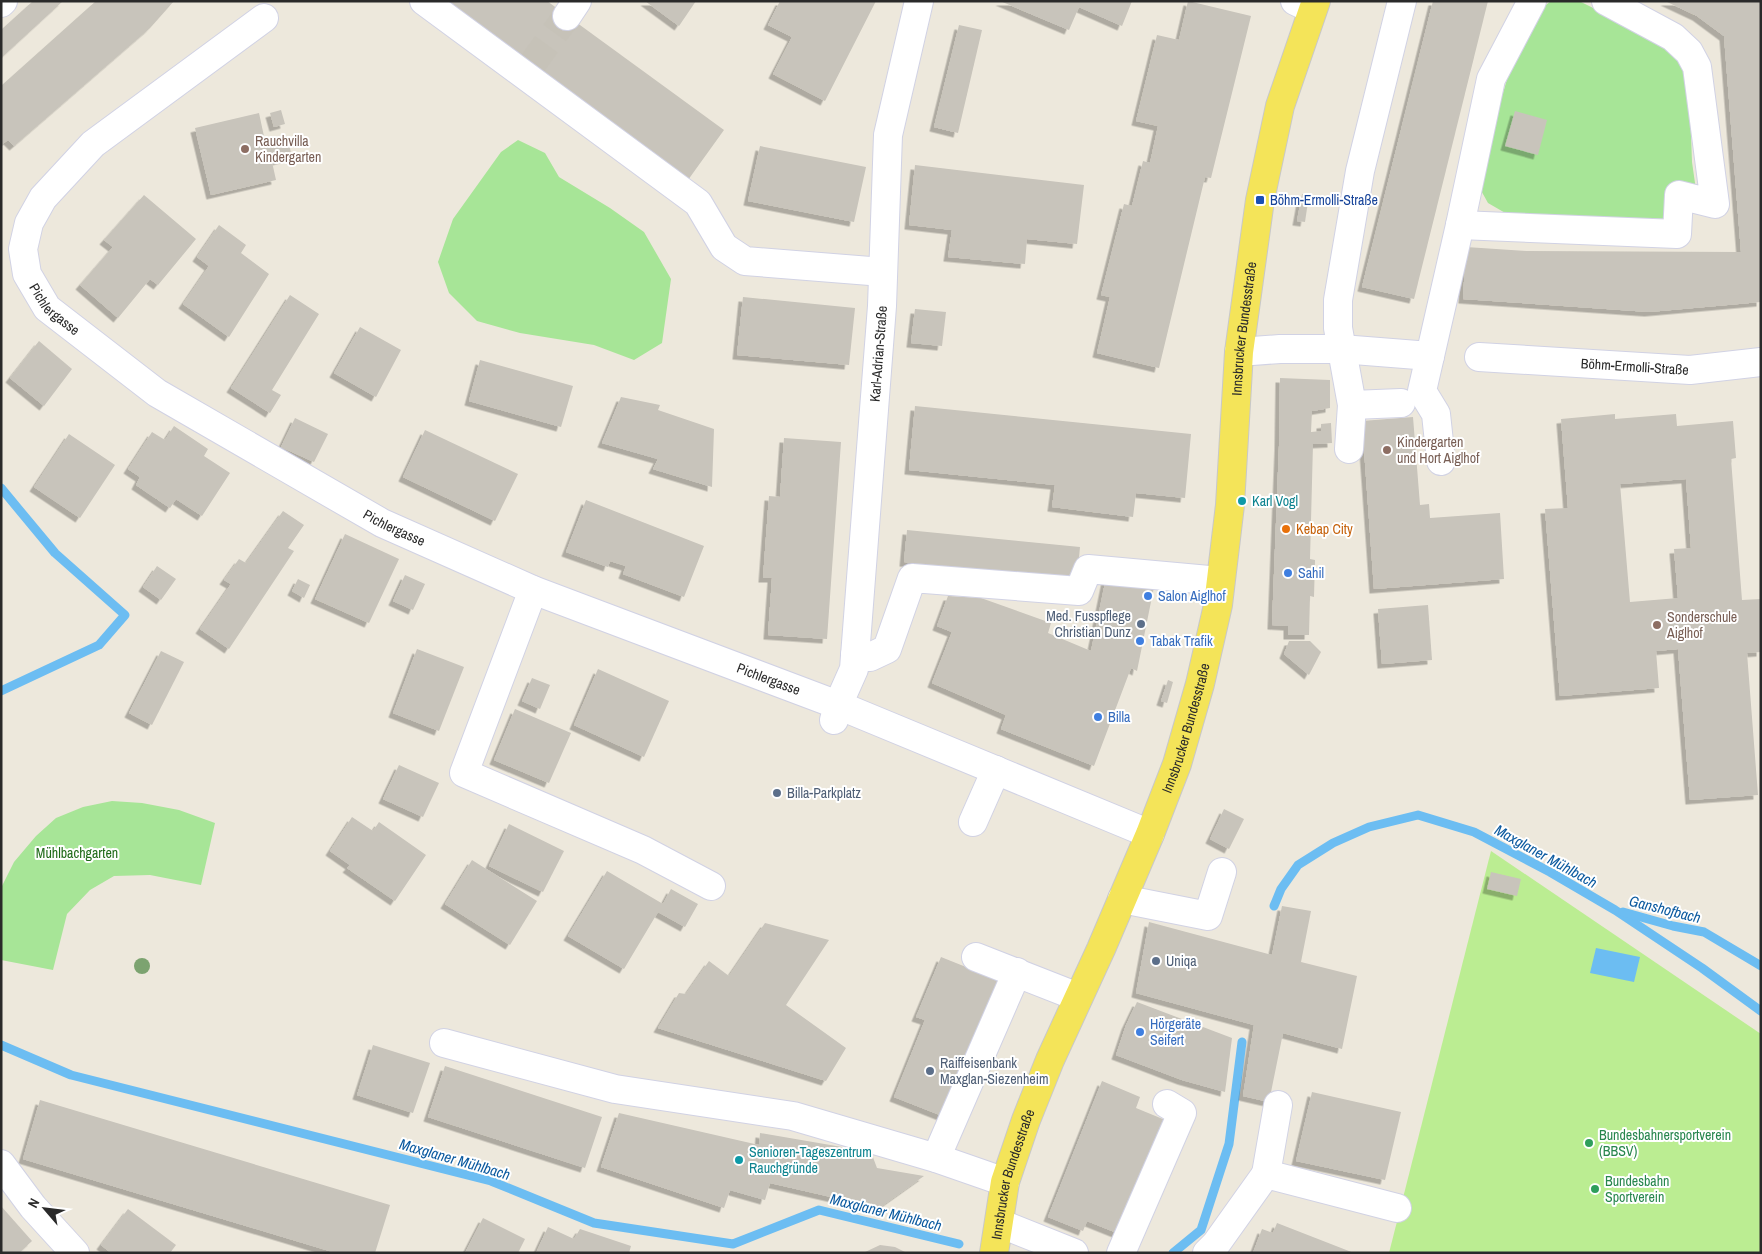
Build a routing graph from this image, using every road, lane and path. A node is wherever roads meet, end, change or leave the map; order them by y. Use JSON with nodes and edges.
{"nodes":[{"id":1,"x":424,"y":1,"type":"edge"},
{"id":2,"x":919,"y":1,"type":"edge"},
{"id":3,"x":1402,"y":1,"type":"edge"},
{"id":4,"x":1532,"y":1,"type":"edge"},
{"id":5,"x":1606,"y":1,"type":"edge"},
{"id":6,"x":1307,"y":4,"type":"edge"},
{"id":7,"x":264,"y":18,"type":"dead end"},
{"id":8,"x":1460,"y":225,"type":"junction"},
{"id":9,"x":883,"y":272,"type":"junction"},
{"id":10,"x":1341,"y":349,"type":"junction"},
{"id":11,"x":1239,"y":352,"type":"junction"},
{"id":12,"x":1430,"y":356,"type":"junction"},
{"id":13,"x":1479,"y":357,"type":"dead end"},
{"id":14,"x":1761,"y":362,"type":"edge"},
{"id":15,"x":1401,"y":403,"type":"dead end"},
{"id":16,"x":1352,"y":405,"type":"junction"},
{"id":17,"x":1349,"y":450,"type":"dead end"},
{"id":18,"x":1441,"y":461,"type":"dead end"},
{"id":19,"x":1220,"y":581,"type":"junction"},
{"id":20,"x":533,"y":590,"type":"junction"},
{"id":21,"x":855,"y":655,"type":"junction"},
{"id":22,"x":836,"y":712,"type":"junction"},
{"id":23,"x":996,"y":770,"type":"junction"},
{"id":24,"x":973,"y":822,"type":"dead end"},
{"id":25,"x":1150,"y":834,"type":"junction"},
{"id":26,"x":1222,"y":872,"type":"dead end"},
{"id":27,"x":711,"y":886,"type":"dead end"},
{"id":28,"x":1122,"y":899,"type":"junction"},
{"id":29,"x":976,"y":957,"type":"dead end"},
{"id":30,"x":1017,"y":972,"type":"junction"},
{"id":31,"x":1078,"y":997,"type":"junction"},
{"id":32,"x":444,"y":1043,"type":"dead end"},
{"id":33,"x":1167,"y":1104,"type":"dead end"},
{"id":34,"x":1278,"y":1105,"type":"dead end"},
{"id":35,"x":936,"y":1158,"type":"junction"},
{"id":36,"x":1,"y":1164,"type":"edge"},
{"id":37,"x":1266,"y":1174,"type":"junction"},
{"id":38,"x":1005,"y":1182,"type":"junction"},
{"id":39,"x":1397,"y":1208,"type":"dead end"},
{"id":40,"x":999,"y":1223,"type":"junction"},
{"id":41,"x":75,"y":1253,"type":"edge"},
{"id":42,"x":994,"y":1253,"type":"edge"},
{"id":43,"x":1074,"y":1253,"type":"edge"},
{"id":44,"x":1121,"y":1253,"type":"edge"},
{"id":45,"x":1207,"y":1253,"type":"edge"}],
"edges":[{"from":1,"to":9,"type":"street"},
{"from":2,"to":9,"type":"street","name":"Karl-Adrian-Straße"},
{"from":3,"to":10,"type":"street"},
{"from":4,"to":8,"type":"street"},
{"from":5,"to":8,"type":"street"},
{"from":6,"to":11,"type":"main road","name":"Innsbrucker Bundesstraße"},
{"from":7,"to":20,"type":"street","name":"Pichlergasse"},
{"from":8,"to":12,"type":"street"},
{"from":9,"to":21,"type":"street","name":"Karl-Adrian-Straße"},
{"from":10,"to":11,"type":"street"},
{"from":10,"to":12,"type":"street"},
{"from":10,"to":16,"type":"street"},
{"from":11,"to":19,"type":"main road","name":"Innsbrucker Bundesstraße"},
{"from":12,"to":18,"type":"street"},
{"from":13,"to":14,"type":"street","name":"Böhm-Ermolli-Straße"},
{"from":15,"to":16,"type":"street"},
{"from":16,"to":17,"type":"street"},
{"from":19,"to":21,"type":"street"},
{"from":19,"to":25,"type":"main road","name":"Innsbrucker Bundesstraße"},
{"from":20,"to":22,"type":"street","name":"Pichlergasse"},
{"from":20,"to":27,"type":"street"},
{"from":21,"to":22,"type":"street","name":"Karl-Adrian-Straße"},
{"from":22,"to":23,"type":"street","name":"Pichlergasse"},
{"from":23,"to":24,"type":"street"},
{"from":23,"to":25,"type":"street","name":"Pichlergasse"},
{"from":25,"to":28,"type":"main road","name":"Innsbrucker Bundesstraße"},
{"from":26,"to":28,"type":"street"},
{"from":28,"to":31,"type":"main road","name":"Innsbrucker Bundesstraße"},
{"from":29,"to":30,"type":"street"},
{"from":30,"to":31,"type":"street"},
{"from":30,"to":35,"type":"street"},
{"from":31,"to":38,"type":"main road","name":"Innsbrucker Bundesstraße"},
{"from":32,"to":35,"type":"street"},
{"from":33,"to":44,"type":"street"},
{"from":34,"to":37,"type":"street"},
{"from":35,"to":38,"type":"street"},
{"from":36,"to":41,"type":"street"},
{"from":37,"to":39,"type":"street"},
{"from":37,"to":45,"type":"street"},
{"from":38,"to":40,"type":"main road","name":"Innsbrucker Bundesstraße"},
{"from":40,"to":42,"type":"main road","name":"Innsbrucker Bundesstraße"},
{"from":40,"to":43,"type":"street"}]}
